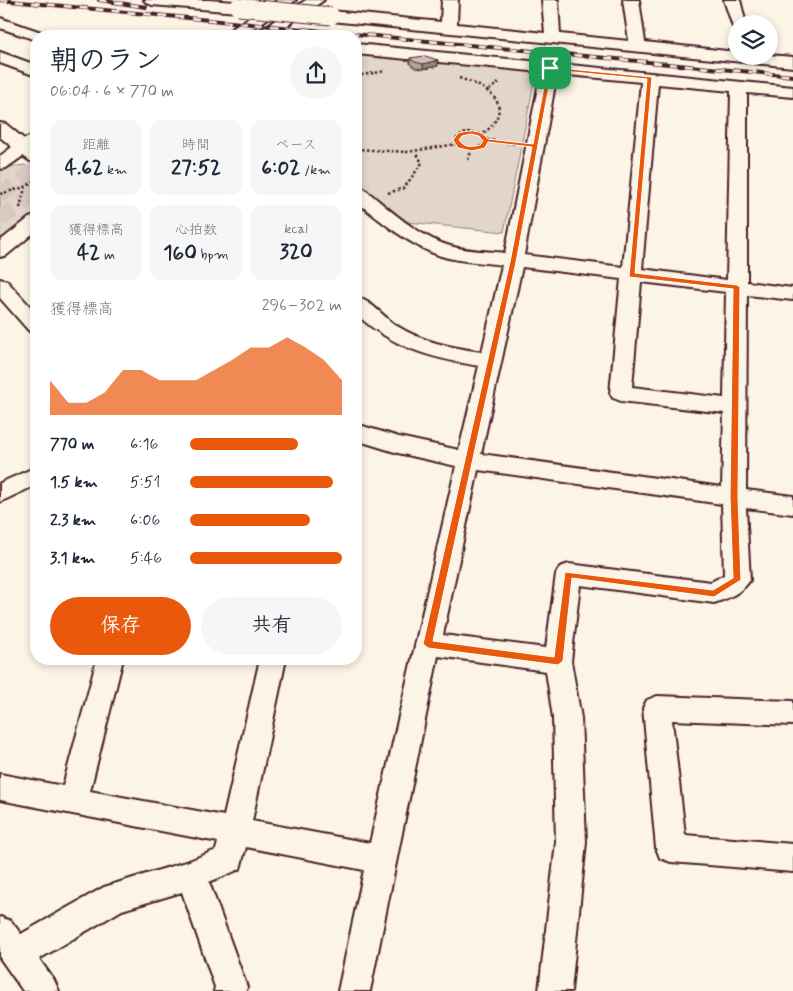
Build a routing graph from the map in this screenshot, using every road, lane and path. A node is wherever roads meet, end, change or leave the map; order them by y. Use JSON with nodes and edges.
{"nodes":[{"id":1,"x":152,"y":0,"type":"edge"},
{"id":2,"x":288,"y":0,"type":"edge"},
{"id":3,"x":316,"y":0,"type":"edge"},
{"id":4,"x":450,"y":0,"type":"edge"},
{"id":5,"x":550,"y":0,"type":"edge"},
{"id":6,"x":631,"y":0,"type":"edge"},
{"id":7,"x":732,"y":0,"type":"edge"},
{"id":8,"x":244,"y":4,"type":"edge"},
{"id":9,"x":346,"y":5,"type":"dead end"},
{"id":10,"x":736,"y":15,"type":"edge"},
{"id":11,"x":331,"y":16,"type":"junction"},
{"id":12,"x":0,"y":23,"type":"edge"},
{"id":13,"x":449,"y":29,"type":"junction"},
{"id":14,"x":240,"y":30,"type":"edge"},
{"id":15,"x":271,"y":30,"type":"edge"},
{"id":16,"x":30,"y":33,"type":"edge"},
{"id":17,"x":553,"y":40,"type":"junction"},
{"id":18,"x":638,"y":48,"type":"junction"},
{"id":19,"x":362,"y":50,"type":"edge"},
{"id":20,"x":728,"y":56,"type":"edge"},
{"id":21,"x":0,"y":57,"type":"edge"},
{"id":22,"x":778,"y":60,"type":"edge"},
{"id":23,"x":793,"y":62,"type":"edge"},
{"id":24,"x":550,"y":68,"type":"junction"},
{"id":25,"x":30,"y":69,"type":"edge"},
{"id":26,"x":395,"y":71,"type":"dead end"},
{"id":27,"x":362,"y":75,"type":"edge"},
{"id":28,"x":454,"y":77,"type":"dead end"},
{"id":29,"x":650,"y":78,"type":"junction"},
{"id":30,"x":739,"y":87,"type":"junction"},
{"id":31,"x":793,"y":92,"type":"edge"},
{"id":32,"x":0,"y":128,"type":"edge"},
{"id":33,"x":482,"y":134,"type":"junction"},
{"id":34,"x":486,"y":140,"type":"junction"},
{"id":35,"x":457,"y":144,"type":"junction"},
{"id":36,"x":30,"y":146,"type":"edge"},
{"id":37,"x":535,"y":146,"type":"junction"},
{"id":38,"x":30,"y":148,"type":"edge"},
{"id":39,"x":472,"y":149,"type":"junction"},
{"id":40,"x":362,"y":151,"type":"edge"},
{"id":41,"x":416,"y":152,"type":"junction"},
{"id":42,"x":468,"y":160,"type":"dead end"},
{"id":43,"x":0,"y":164,"type":"edge"},
{"id":44,"x":30,"y":184,"type":"edge"},
{"id":45,"x":25,"y":187,"type":"junction"},
{"id":46,"x":0,"y":194,"type":"edge"},
{"id":47,"x":362,"y":196,"type":"edge"},
{"id":48,"x":19,"y":210,"type":"dead end"},
{"id":49,"x":30,"y":227,"type":"edge"},
{"id":50,"x":0,"y":251,"type":"edge"},
{"id":51,"x":513,"y":262,"type":"junction"},
{"id":52,"x":632,"y":275,"type":"junction"},
{"id":53,"x":0,"y":285,"type":"edge"},
{"id":54,"x":737,"y":287,"type":"junction"},
{"id":55,"x":793,"y":294,"type":"edge"},
{"id":56,"x":362,"y":315,"type":"edge"},
{"id":57,"x":30,"y":319,"type":"edge"},
{"id":58,"x":491,"y":361,"type":"junction"},
{"id":59,"x":735,"y":407,"type":"junction"},
{"id":60,"x":362,"y":434,"type":"edge"},
{"id":61,"x":470,"y":461,"type":"junction"},
{"id":62,"x":30,"y":478,"type":"edge"},
{"id":63,"x":0,"y":493,"type":"edge"},
{"id":64,"x":734,"y":497,"type":"junction"},
{"id":65,"x":793,"y":505,"type":"edge"},
{"id":66,"x":428,"y":644,"type":"junction"},
{"id":67,"x":558,"y":661,"type":"junction"},
{"id":68,"x":108,"y":665,"type":"edge"},
{"id":69,"x":272,"y":665,"type":"edge"},
{"id":70,"x":793,"y":714,"type":"edge"},
{"id":71,"x":0,"y":787,"type":"edge"},
{"id":72,"x":73,"y":801,"type":"junction"},
{"id":73,"x":236,"y":832,"type":"junction"},
{"id":74,"x":793,"y":858,"type":"edge"},
{"id":75,"x":381,"y":860,"type":"junction"},
{"id":76,"x":191,"y":875,"type":"junction"},
{"id":77,"x":9,"y":943,"type":"edge"},
{"id":78,"x":43,"y":991,"type":"edge"},
{"id":79,"x":230,"y":991,"type":"edge"},
{"id":80,"x":354,"y":991,"type":"edge"},
{"id":81,"x":555,"y":991,"type":"edge"}],
"edges":[{"from":1,"to":8,"type":"street"},
{"from":2,"to":14,"type":"street"},
{"from":3,"to":15,"type":"street"},
{"from":4,"to":13,"type":"street"},
{"from":5,"to":17,"type":"street"},
{"from":6,"to":18,"type":"street"},
{"from":7,"to":10,"type":"street"},
{"from":8,"to":11,"type":"street","bridge":true},
{"from":9,"to":11,"type":"street"},
{"from":11,"to":13,"type":"street"},
{"from":12,"to":16,"type":"street"},
{"from":13,"to":17,"type":"street"},
{"from":17,"to":18,"type":"street"},
{"from":18,"to":20,"type":"street"},
{"from":19,"to":24,"type":"street"},
{"from":21,"to":25,"type":"street"},
{"from":22,"to":23,"type":"street"},
{"from":24,"to":29,"type":"street"},
{"from":24,"to":37,"type":"street"},
{"from":26,"to":27,"type":"path"},
{"from":28,"to":33,"type":"path"},
{"from":29,"to":30,"type":"street"},
{"from":29,"to":52,"type":"street"},
{"from":30,"to":31,"type":"street"},
{"from":30,"to":54,"type":"street"},
{"from":32,"to":36,"type":"street"},
{"from":33,"to":34,"type":"path"},
{"from":33,"to":35,"type":"path"},
{"from":34,"to":37,"type":"path"},
{"from":34,"to":39,"type":"path"},
{"from":35,"to":39,"type":"path"},
{"from":35,"to":41,"type":"path"},
{"from":37,"to":51,"type":"street"},
{"from":38,"to":43,"type":"street"},
{"from":39,"to":42,"type":"path"},
{"from":40,"to":41,"type":"path"},
{"from":41,"to":47,"type":"path"},
{"from":44,"to":45,"type":"path"},
{"from":45,"to":46,"type":"path"},
{"from":45,"to":48,"type":"path"},
{"from":47,"to":51,"type":"street"},
{"from":49,"to":50,"type":"street"},
{"from":51,"to":52,"type":"street"},
{"from":51,"to":58,"type":"street"},
{"from":52,"to":54,"type":"street"},
{"from":52,"to":59,"type":"street"},
{"from":53,"to":57,"type":"street"},
{"from":54,"to":55,"type":"street"},
{"from":54,"to":59,"type":"street"},
{"from":56,"to":58,"type":"street"},
{"from":58,"to":61,"type":"street"},
{"from":59,"to":64,"type":"street"},
{"from":60,"to":61,"type":"street"},
{"from":61,"to":64,"type":"street"},
{"from":61,"to":66,"type":"street"},
{"from":62,"to":63,"type":"street"},
{"from":64,"to":65,"type":"street"},
{"from":64,"to":67,"type":"street"},
{"from":66,"to":67,"type":"street"},
{"from":66,"to":75,"type":"street"},
{"from":67,"to":81,"type":"street"},
{"from":68,"to":72,"type":"street"},
{"from":69,"to":73,"type":"street"},
{"from":70,"to":74,"type":"street"},
{"from":71,"to":72,"type":"street"},
{"from":72,"to":73,"type":"street"},
{"from":73,"to":75,"type":"street"},
{"from":73,"to":76,"type":"street"},
{"from":75,"to":80,"type":"street"},
{"from":76,"to":77,"type":"street"},
{"from":76,"to":79,"type":"street"},
{"from":77,"to":78,"type":"street"}]}
